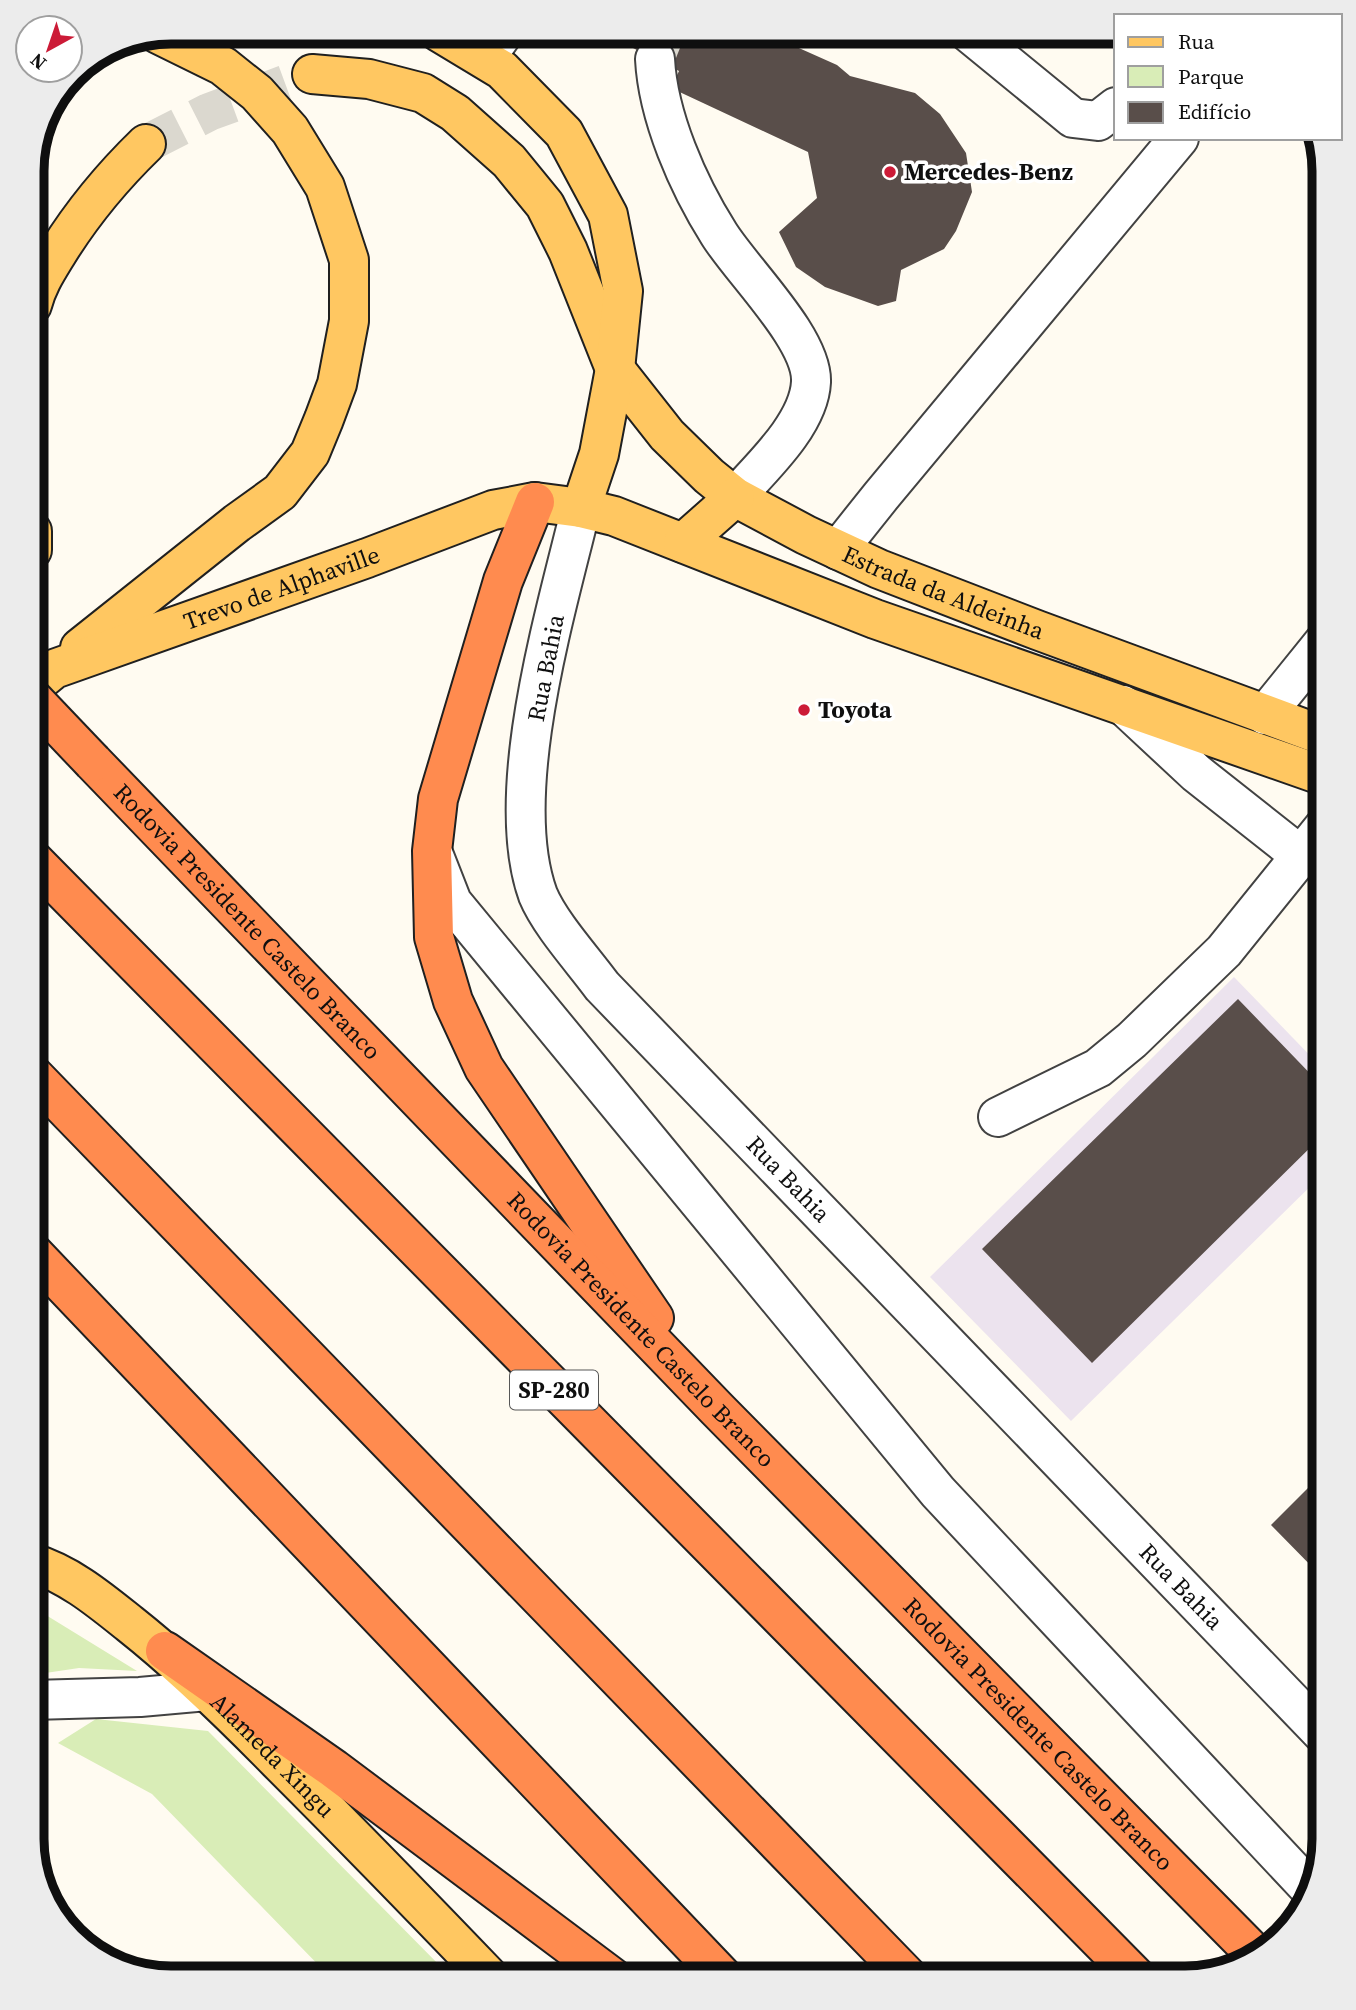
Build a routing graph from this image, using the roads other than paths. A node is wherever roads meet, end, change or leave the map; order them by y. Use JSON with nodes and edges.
{"nodes":[{"id":1,"x":178,"y":44,"type":"edge"},
{"id":2,"x":983,"y":44,"type":"edge"},
{"id":3,"x":495,"y":46,"type":"edge"},
{"id":4,"x":655,"y":59,"type":"tunnel mouth"},
{"id":5,"x":312,"y":74,"type":"tunnel mouth"},
{"id":6,"x":1114,"y":109,"type":"edge"},
{"id":7,"x":1177,"y":140,"type":"edge"},
{"id":8,"x":146,"y":144,"type":"tunnel mouth"},
{"id":9,"x":44,"y":275,"type":"edge"},
{"id":10,"x":615,"y":369,"type":"junction"},
{"id":11,"x":735,"y":497,"type":"junction"},
{"id":12,"x":534,"y":502,"type":"junction"},
{"id":13,"x":581,"y":508,"type":"junction"},
{"id":14,"x":683,"y":543,"type":"junction"},
{"id":15,"x":838,"y":550,"type":"junction"},
{"id":16,"x":1312,"y":658,"type":"edge"},
{"id":17,"x":44,"y":681,"type":"edge"},
{"id":18,"x":44,"y":683,"type":"edge"},
{"id":19,"x":44,"y":692,"type":"edge"},
{"id":20,"x":1123,"y":705,"type":"junction"},
{"id":21,"x":1265,"y":715,"type":"junction"},
{"id":22,"x":1312,"y":731,"type":"edge"},
{"id":23,"x":1312,"y":771,"type":"edge"},
{"id":24,"x":1312,"y":843,"type":"edge"},
{"id":25,"x":432,"y":851,"type":"junction"},
{"id":26,"x":1301,"y":856,"type":"junction"},
{"id":27,"x":44,"y":871,"type":"edge"},
{"id":28,"x":44,"y":1086,"type":"edge"},
{"id":29,"x":998,"y":1117,"type":"dead end"},
{"id":30,"x":44,"y":1265,"type":"edge"},
{"id":31,"x":717,"y":1409,"type":"junction"},
{"id":32,"x":44,"y":1567,"type":"edge"},
{"id":33,"x":165,"y":1651,"type":"junction"},
{"id":34,"x":207,"y":1691,"type":"junction"},
{"id":35,"x":44,"y":1707,"type":"edge"},
{"id":36,"x":1312,"y":1722,"type":"edge"},
{"id":37,"x":1305,"y":1883,"type":"edge"},
{"id":38,"x":1250,"y":1949,"type":"edge"},
{"id":39,"x":478,"y":1966,"type":"edge"},
{"id":40,"x":597,"y":1966,"type":"edge"},
{"id":41,"x":713,"y":1966,"type":"edge"},
{"id":42,"x":897,"y":1966,"type":"edge"},
{"id":43,"x":1124,"y":1966,"type":"edge"}],
"edges":[{"from":1,"to":17,"type":"main road"},
{"from":2,"to":6,"type":"street"},
{"from":3,"to":10,"type":"main road"},
{"from":4,"to":11,"type":"street"},
{"from":5,"to":10,"type":"main road","name":"Estrada da Aldeinha"},
{"from":7,"to":15,"type":"street"},
{"from":8,"to":9,"type":"main road"},
{"from":10,"to":11,"type":"main road","name":"Estrada da Aldeinha"},
{"from":10,"to":13,"type":"main road"},
{"from":11,"to":14,"type":"main road"},
{"from":11,"to":15,"type":"main road","name":"Estrada da Aldeinha"},
{"from":12,"to":13,"type":"main road","name":"Trevo de Alphaville"},
{"from":12,"to":18,"type":"main road","name":"Trevo de Alphaville"},
{"from":12,"to":25,"type":"highway"},
{"from":13,"to":14,"type":"main road","name":"Estrada da Aldeinha"},
{"from":13,"to":36,"type":"street","name":"Rua Bahia"},
{"from":14,"to":20,"type":"main road","name":"Estrada da Aldeinha"},
{"from":15,"to":21,"type":"main road","name":"Estrada da Aldeinha"},
{"from":16,"to":21,"type":"street"},
{"from":19,"to":31,"type":"highway","name":"Rodovia Presidente Castelo Branco","bridge":true},
{"from":20,"to":23,"type":"main road","name":"Estrada da Aldeinha"},
{"from":20,"to":26,"type":"street"},
{"from":21,"to":22,"type":"main road","name":"Estrada da Aldeinha"},
{"from":24,"to":26,"type":"street"},
{"from":25,"to":31,"type":"highway"},
{"from":25,"to":37,"type":"street"},
{"from":26,"to":29,"type":"street"},
{"from":27,"to":43,"type":"highway","number":"SP-280"},
{"from":28,"to":42,"type":"highway"},
{"from":30,"to":41,"type":"highway"},
{"from":31,"to":38,"type":"highway","name":"Rodovia Presidente Castelo Branco"},
{"from":32,"to":33,"type":"main road","name":"Alameda Xingu"},
{"from":33,"to":34,"type":"main road","name":"Alameda Xingu"},
{"from":33,"to":40,"type":"highway"},
{"from":34,"to":35,"type":"street"},
{"from":34,"to":39,"type":"main road","name":"Alameda Xingu"}]}
